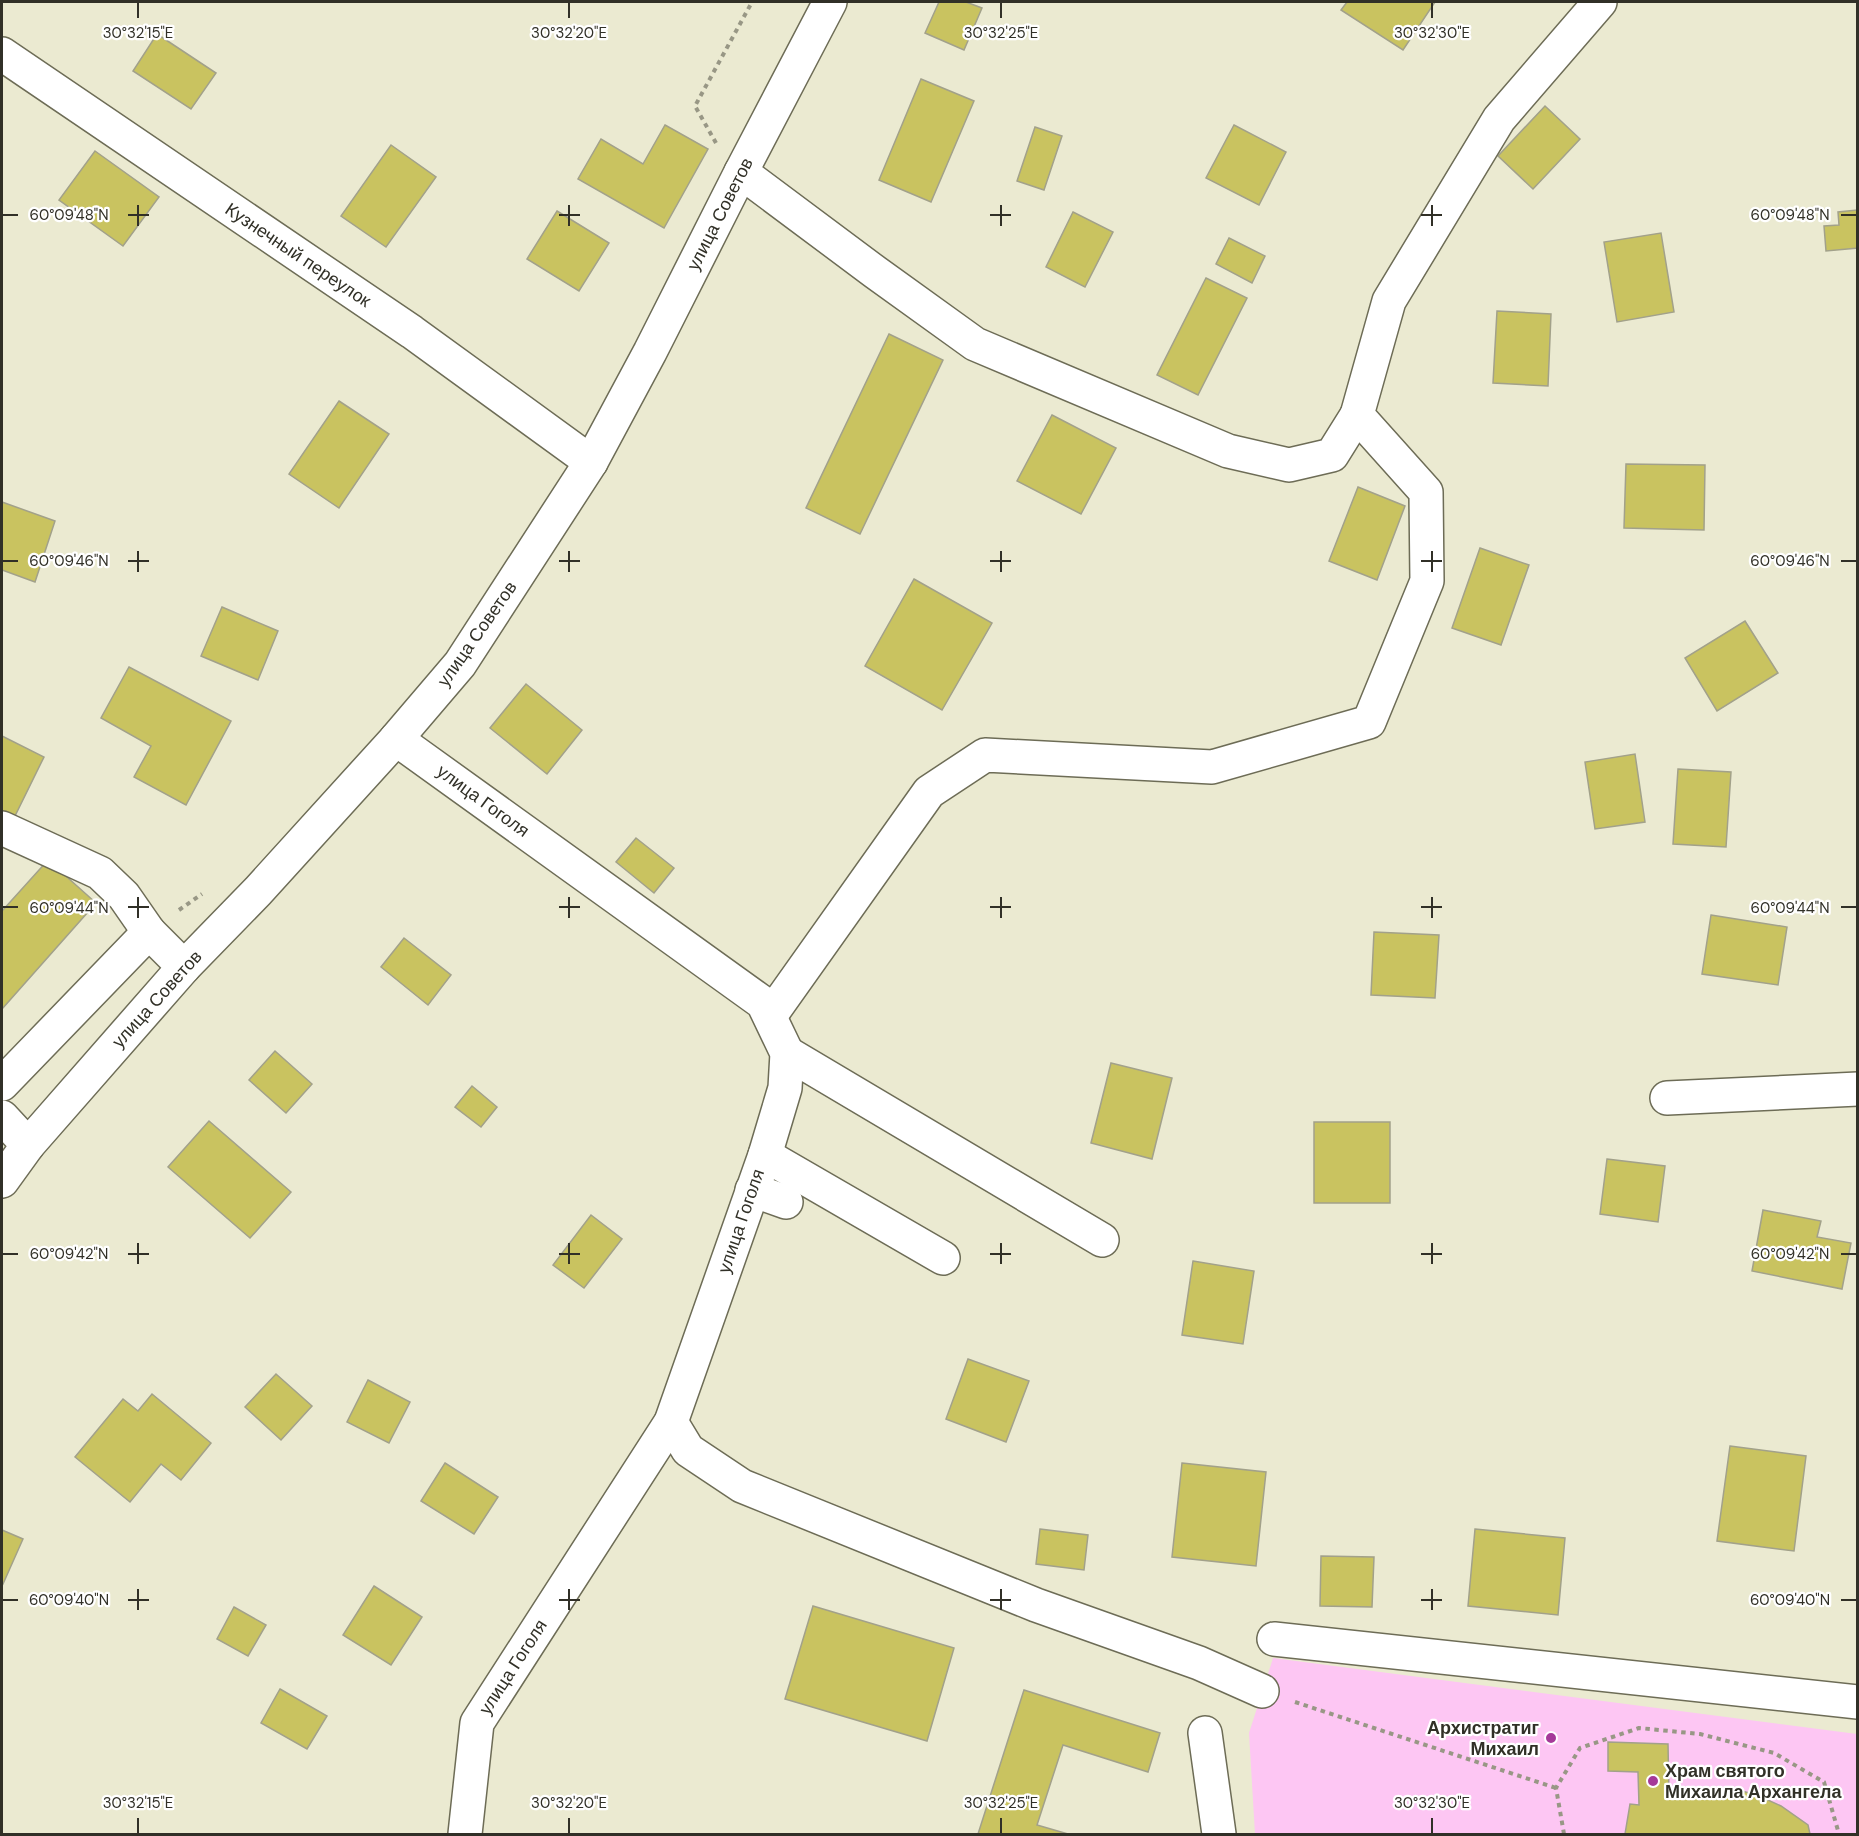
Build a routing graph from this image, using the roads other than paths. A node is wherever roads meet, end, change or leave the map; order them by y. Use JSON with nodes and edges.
{"nodes":[{"id":1,"x":830,"y":2,"type":"edge"},
{"id":2,"x":1600,"y":2,"type":"edge"},
{"id":3,"x":2,"y":54,"type":"edge"},
{"id":4,"x":741,"y":172,"type":"junction"},
{"id":5,"x":1357,"y":415,"type":"junction"},
{"id":6,"x":591,"y":462,"type":"junction"},
{"id":7,"x":396,"y":739,"type":"junction"},
{"id":8,"x":2,"y":828,"type":"edge"},
{"id":9,"x":149,"y":932,"type":"junction"},
{"id":10,"x":184,"y":967,"type":"junction"},
{"id":11,"x":770,"y":1016,"type":"junction"},
{"id":12,"x":787,"y":1053,"type":"junction"},
{"id":13,"x":2,"y":1084,"type":"edge"},
{"id":14,"x":1857,"y":1089,"type":"edge"},
{"id":15,"x":1667,"y":1098,"type":"dead end"},
{"id":16,"x":2,"y":1117,"type":"edge"},
{"id":17,"x":28,"y":1145,"type":"junction"},
{"id":18,"x":765,"y":1155,"type":"junction"},
{"id":19,"x":2,"y":1181,"type":"edge"},
{"id":20,"x":752,"y":1190,"type":"junction"},
{"id":21,"x":786,"y":1202,"type":"dead end"},
{"id":22,"x":1102,"y":1240,"type":"dead end"},
{"id":23,"x":943,"y":1258,"type":"dead end"},
{"id":24,"x":671,"y":1422,"type":"junction"},
{"id":25,"x":1274,"y":1639,"type":"dead end"},
{"id":26,"x":1263,"y":1691,"type":"road end"},
{"id":27,"x":1857,"y":1702,"type":"edge"},
{"id":28,"x":1205,"y":1733,"type":"dead end"},
{"id":29,"x":465,"y":1834,"type":"edge"},
{"id":30,"x":1219,"y":1834,"type":"edge"}],
"edges":[{"from":1,"to":4,"type":"street","name":"улица Советов"},
{"from":2,"to":5,"type":"street"},
{"from":3,"to":6,"type":"street","name":"Кузнечный переулок"},
{"from":4,"to":5,"type":"street"},
{"from":4,"to":6,"type":"street","name":"улица Советов"},
{"from":5,"to":11,"type":"street"},
{"from":6,"to":7,"type":"street","name":"улица Советов"},
{"from":7,"to":10,"type":"street","name":"улица Советов"},
{"from":7,"to":11,"type":"street","name":"улица Гоголя"},
{"from":8,"to":9,"type":"street"},
{"from":9,"to":10,"type":"street"},
{"from":9,"to":13,"type":"street"},
{"from":10,"to":17,"type":"street","name":"улица Советов"},
{"from":11,"to":12,"type":"street","name":"улица Гоголя"},
{"from":12,"to":18,"type":"street","name":"улица Гоголя"},
{"from":12,"to":22,"type":"street"},
{"from":14,"to":15,"type":"street"},
{"from":16,"to":17,"type":"street"},
{"from":17,"to":19,"type":"street","name":"улица Советов"},
{"from":18,"to":20,"type":"street","name":"улица Гоголя"},
{"from":18,"to":23,"type":"street"},
{"from":20,"to":21,"type":"street"},
{"from":20,"to":24,"type":"street","name":"улица Гоголя"},
{"from":24,"to":26,"type":"street"},
{"from":24,"to":29,"type":"street","name":"улица Гоголя"},
{"from":25,"to":27,"type":"street"},
{"from":28,"to":30,"type":"street"}]}
